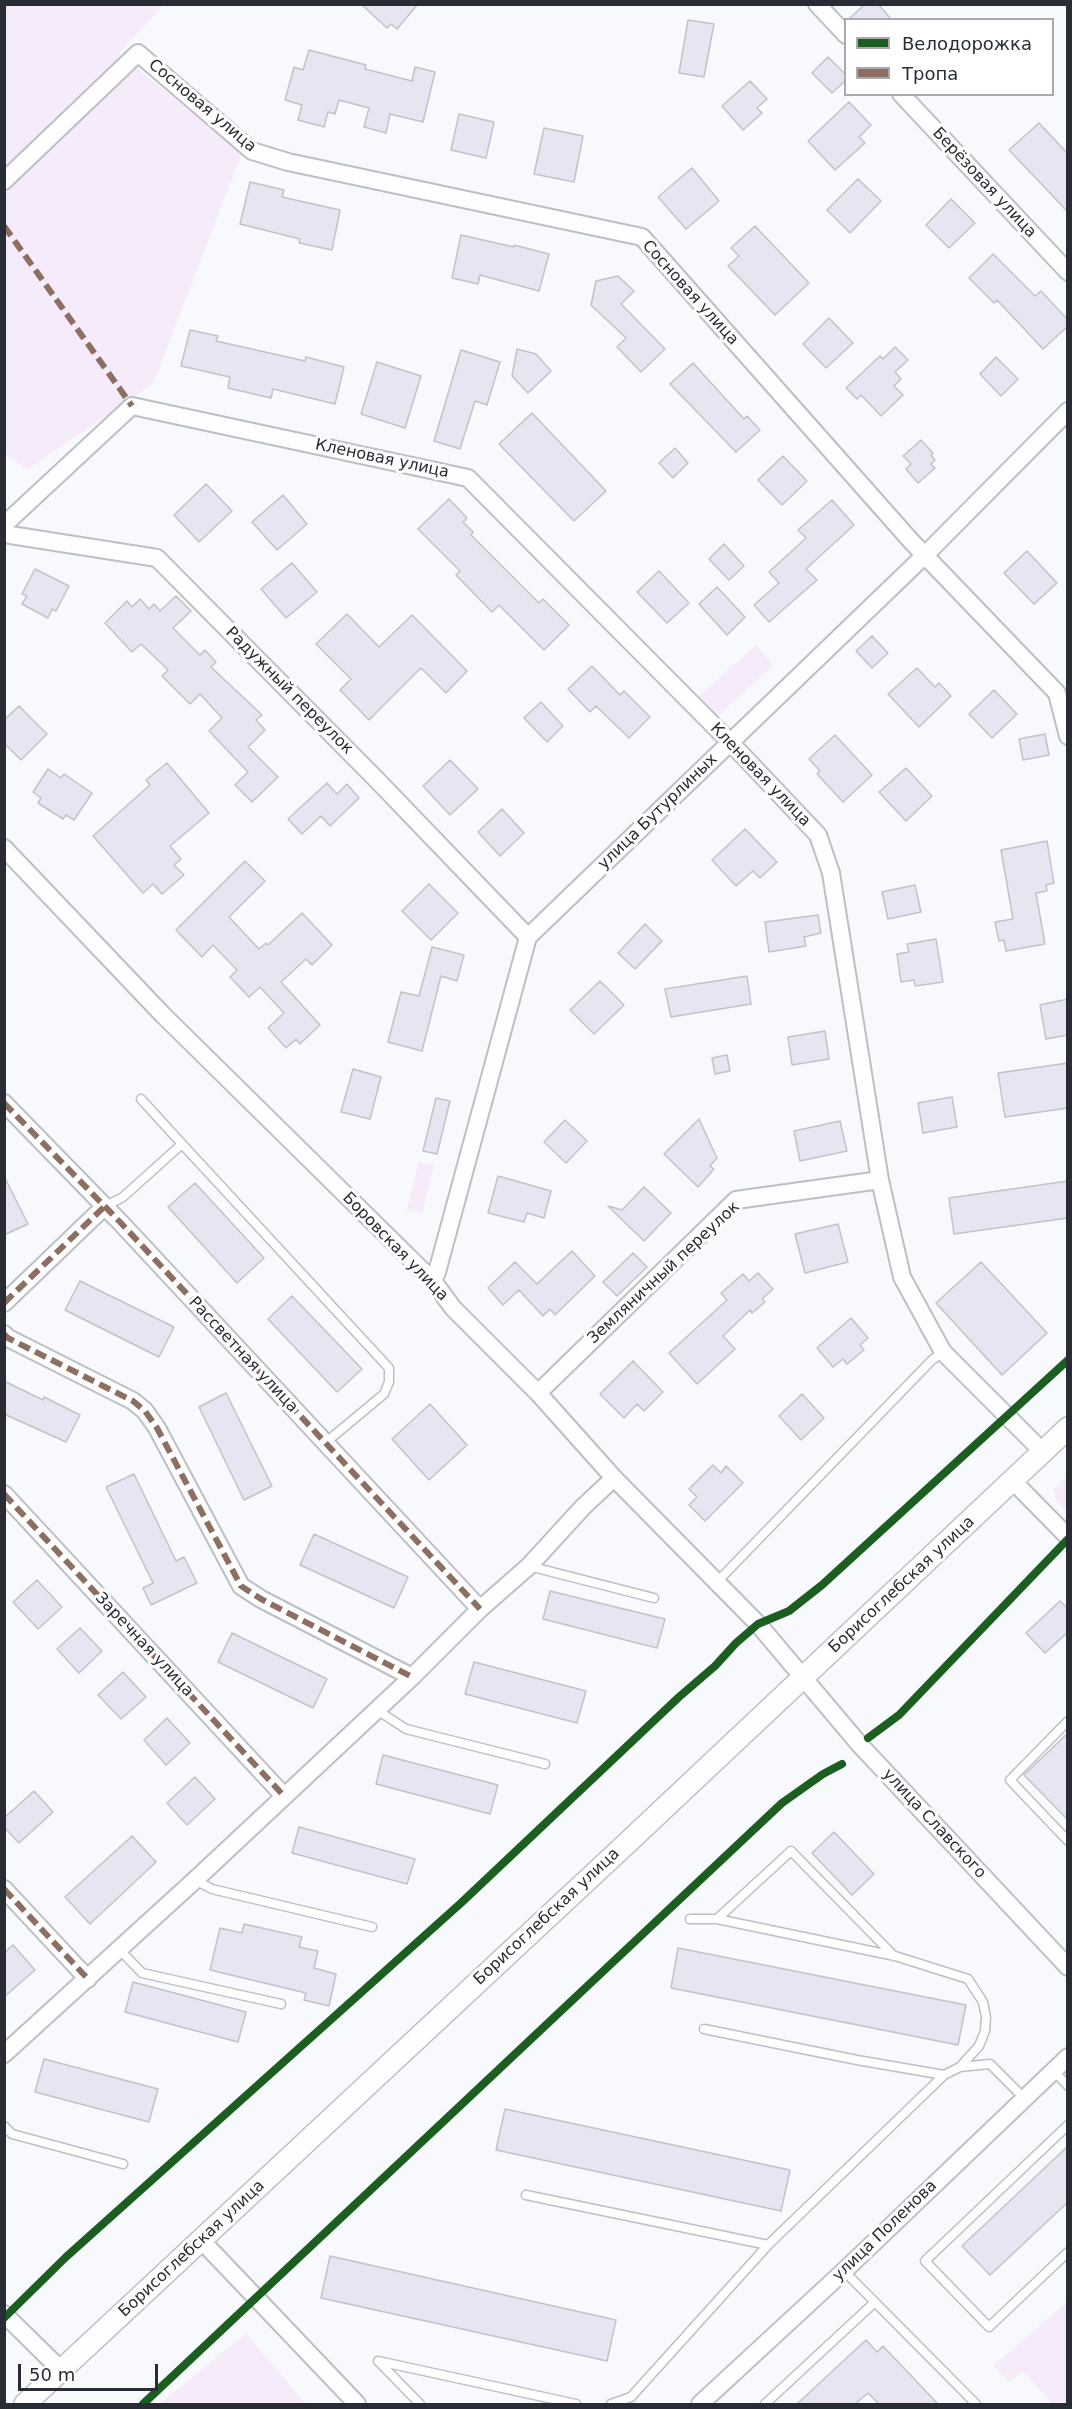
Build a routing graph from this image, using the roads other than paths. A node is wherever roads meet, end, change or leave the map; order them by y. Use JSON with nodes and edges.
{"nodes":[{"id":1,"x":817,"y":4,"type":"edge"},
{"id":2,"x":844,"y":33,"type":"edge"},
{"id":3,"x":904,"y":96,"type":"edge"},
{"id":4,"x":4,"y":181,"type":"edge"},
{"id":5,"x":1068,"y":272,"type":"edge"},
{"id":6,"x":1068,"y":411,"type":"edge"},
{"id":7,"x":4,"y":525,"type":"edge"},
{"id":8,"x":4,"y":534,"type":"edge"},
{"id":9,"x":924,"y":555,"type":"junction"},
{"id":10,"x":1068,"y":736,"type":"edge"},
{"id":11,"x":730,"y":742,"type":"junction"},
{"id":12,"x":4,"y":848,"type":"edge"},
{"id":13,"x":528,"y":937,"type":"junction"},
{"id":14,"x":141,"y":1099,"type":"dead end"},
{"id":15,"x":4,"y":1103,"type":"edge"},
{"id":16,"x":182,"y":1144,"type":"junction"},
{"id":17,"x":879,"y":1180,"type":"junction"},
{"id":18,"x":104,"y":1207,"type":"junction"},
{"id":19,"x":433,"y":1281,"type":"junction"},
{"id":20,"x":4,"y":1303,"type":"edge"},
{"id":21,"x":4,"y":1334,"type":"edge"},
{"id":22,"x":943,"y":1352,"type":"junction"},
{"id":23,"x":538,"y":1393,"type":"junction"},
{"id":24,"x":1068,"y":1428,"type":"edge"},
{"id":25,"x":325,"y":1443,"type":"junction"},
{"id":26,"x":1042,"y":1451,"type":"junction"},
{"id":27,"x":614,"y":1478,"type":"junction"},
{"id":28,"x":1013,"y":1481,"type":"junction"},
{"id":29,"x":4,"y":1494,"type":"edge"},
{"id":30,"x":1068,"y":1537,"type":"edge"},
{"id":31,"x":529,"y":1566,"type":"junction"},
{"id":32,"x":716,"y":1583,"type":"junction"},
{"id":33,"x":654,"y":1598,"type":"dead end"},
{"id":34,"x":480,"y":1609,"type":"junction"},
{"id":35,"x":412,"y":1677,"type":"junction"},
{"id":36,"x":802,"y":1678,"type":"junction"},
{"id":37,"x":377,"y":1710,"type":"junction"},
{"id":38,"x":1068,"y":1721,"type":"edge"},
{"id":39,"x":545,"y":1764,"type":"dead end"},
{"id":40,"x":284,"y":1796,"type":"junction"},
{"id":41,"x":1068,"y":1841,"type":"edge"},
{"id":42,"x":195,"y":1880,"type":"junction"},
{"id":43,"x":4,"y":1889,"type":"edge"},
{"id":44,"x":717,"y":1918,"type":"junction"},
{"id":45,"x":690,"y":1919,"type":"dead end"},
{"id":46,"x":372,"y":1927,"type":"dead end"},
{"id":47,"x":119,"y":1949,"type":"junction"},
{"id":48,"x":895,"y":1956,"type":"junction"},
{"id":49,"x":1068,"y":1968,"type":"edge"},
{"id":50,"x":88,"y":1979,"type":"junction"},
{"id":51,"x":281,"y":2004,"type":"dead end"},
{"id":52,"x":704,"y":2029,"type":"dead end"},
{"id":53,"x":4,"y":2054,"type":"edge"},
{"id":54,"x":1068,"y":2057,"type":"edge"},
{"id":55,"x":960,"y":2067,"type":"junction"},
{"id":56,"x":1053,"y":2070,"type":"junction"},
{"id":57,"x":944,"y":2074,"type":"junction"},
{"id":58,"x":1068,"y":2086,"type":"edge"},
{"id":59,"x":1024,"y":2098,"type":"junction"},
{"id":60,"x":1068,"y":2125,"type":"edge"},
{"id":61,"x":4,"y":2126,"type":"edge"},
{"id":62,"x":123,"y":2164,"type":"dead end"},
{"id":63,"x":526,"y":2195,"type":"dead end"},
{"id":64,"x":202,"y":2241,"type":"junction"},
{"id":65,"x":768,"y":2245,"type":"junction"},
{"id":66,"x":1068,"y":2252,"type":"edge"},
{"id":67,"x":844,"y":2271,"type":"junction"},
{"id":68,"x":876,"y":2302,"type":"junction"},
{"id":69,"x":4,"y":2314,"type":"edge"},
{"id":70,"x":61,"y":2370,"type":"junction"},
{"id":71,"x":631,"y":2397,"type":"junction"},
{"id":72,"x":25,"y":2404,"type":"edge"},
{"id":73,"x":357,"y":2404,"type":"edge"},
{"id":74,"x":420,"y":2404,"type":"edge"},
{"id":75,"x":576,"y":2404,"type":"edge"},
{"id":76,"x":611,"y":2404,"type":"edge"},
{"id":77,"x":639,"y":2404,"type":"edge"},
{"id":78,"x":700,"y":2404,"type":"edge"},
{"id":79,"x":765,"y":2404,"type":"edge"},
{"id":80,"x":975,"y":2404,"type":"edge"}],
"edges":[{"from":1,"to":2,"type":"street"},
{"from":3,"to":5,"type":"street","name":"Берёзовая улица"},
{"from":4,"to":9,"type":"street","name":"Сосновая улица"},
{"from":6,"to":9,"type":"street","name":"улица Бутурлиных"},
{"from":7,"to":11,"type":"street","name":"Кленовая улица"},
{"from":8,"to":13,"type":"street","name":"Радужный переулок"},
{"from":9,"to":10,"type":"street","name":"Сосновая улица"},
{"from":9,"to":11,"type":"street","name":"улица Бутурлиных"},
{"from":11,"to":13,"type":"street","name":"улица Бутурлиных"},
{"from":11,"to":17,"type":"street","name":"Кленовая улица"},
{"from":12,"to":19,"type":"street","name":"Боровская улица"},
{"from":13,"to":19,"type":"street"},
{"from":14,"to":16,"type":"lane"},
{"from":15,"to":18,"type":"street","name":"Рассветная улица"},
{"from":16,"to":18,"type":"lane"},
{"from":16,"to":25,"type":"lane"},
{"from":17,"to":22,"type":"street","name":"Кленовая улица"},
{"from":17,"to":23,"type":"street","name":"Земляничный переулок"},
{"from":18,"to":20,"type":"street"},
{"from":18,"to":25,"type":"street","name":"Рассветная улица"},
{"from":19,"to":23,"type":"street","name":"Боровская улица"},
{"from":21,"to":35,"type":"street"},
{"from":22,"to":26,"type":"street","name":"Кленовая улица"},
{"from":22,"to":32,"type":"lane"},
{"from":23,"to":27,"type":"street","name":"Боровская улица"},
{"from":24,"to":26,"type":"street","name":"Борисоглебская улица"},
{"from":25,"to":34,"type":"street","name":"Рассветная улица"},
{"from":26,"to":28,"type":"street","name":"Борисоглебская улица"},
{"from":27,"to":31,"type":"street"},
{"from":27,"to":32,"type":"street","name":"Боровская улица"},
{"from":28,"to":30,"type":"street"},
{"from":28,"to":36,"type":"street","name":"Борисоглебская улица"},
{"from":29,"to":40,"type":"street","name":"Заречная улица"},
{"from":31,"to":33,"type":"lane"},
{"from":31,"to":34,"type":"street"},
{"from":32,"to":36,"type":"street","name":"Боровская улица"},
{"from":34,"to":35,"type":"street"},
{"from":35,"to":37,"type":"street"},
{"from":36,"to":49,"type":"street","name":"улица Славского"},
{"from":36,"to":64,"type":"street","name":"Борисоглебская улица"},
{"from":37,"to":39,"type":"lane"},
{"from":37,"to":40,"type":"street"},
{"from":38,"to":41,"type":"lane"},
{"from":40,"to":42,"type":"street"},
{"from":42,"to":46,"type":"lane"},
{"from":42,"to":47,"type":"street"},
{"from":43,"to":50,"type":"street"},
{"from":44,"to":45,"type":"lane"},
{"from":44,"to":48,"type":"lane"},
{"from":44,"to":48,"type":"lane"},
{"from":47,"to":50,"type":"street"},
{"from":47,"to":51,"type":"lane"},
{"from":48,"to":55,"type":"lane"},
{"from":50,"to":53,"type":"street"},
{"from":52,"to":57,"type":"lane"},
{"from":54,"to":56,"type":"street","name":"улица Поленова"},
{"from":55,"to":57,"type":"lane"},
{"from":55,"to":59,"type":"lane"},
{"from":56,"to":58,"type":"lane"},
{"from":56,"to":59,"type":"street","name":"улица Поленова"},
{"from":57,"to":65,"type":"lane"},
{"from":59,"to":67,"type":"street","name":"улица Поленова"},
{"from":60,"to":66,"type":"lane"},
{"from":61,"to":62,"type":"lane"},
{"from":63,"to":65,"type":"lane"},
{"from":64,"to":70,"type":"street","name":"Борисоглебская улица"},
{"from":64,"to":73,"type":"street"},
{"from":65,"to":71,"type":"lane"},
{"from":67,"to":68,"type":"lane"},
{"from":67,"to":78,"type":"street","name":"улица Поленова"},
{"from":68,"to":79,"type":"lane"},
{"from":68,"to":80,"type":"lane"},
{"from":69,"to":70,"type":"street"},
{"from":70,"to":72,"type":"street","name":"Борисоглебская улица"},
{"from":71,"to":76,"type":"lane"},
{"from":71,"to":77,"type":"lane"},
{"from":74,"to":75,"type":"lane"}]}
